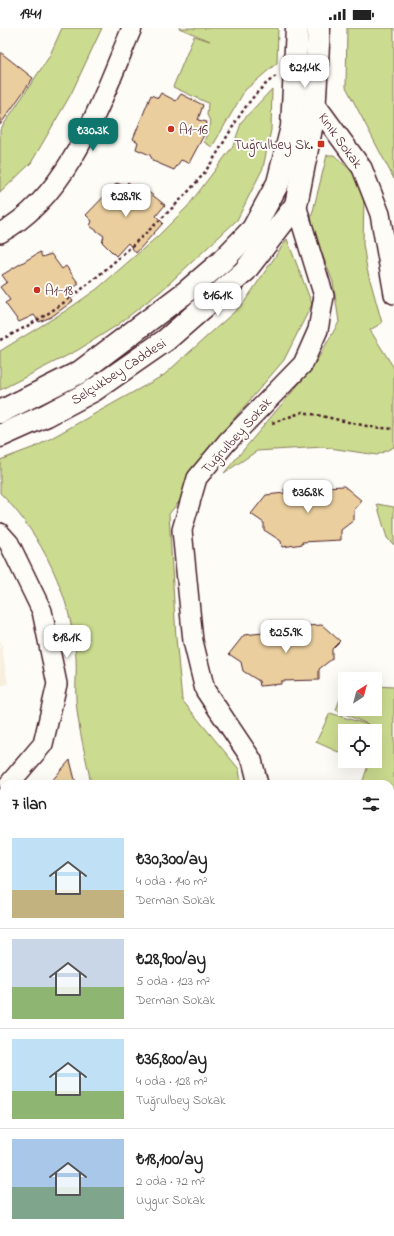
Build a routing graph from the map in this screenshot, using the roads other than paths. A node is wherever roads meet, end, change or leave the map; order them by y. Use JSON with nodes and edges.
{"nodes":[{"id":1,"x":132,"y":28,"type":"edge"},
{"id":2,"x":296,"y":28,"type":"edge"},
{"id":3,"x":318,"y":28,"type":"edge"},
{"id":4,"x":302,"y":72,"type":"junction"},
{"id":5,"x":314,"y":102,"type":"junction"},
{"id":6,"x":296,"y":205,"type":"junction"},
{"id":7,"x":0,"y":233,"type":"edge"},
{"id":8,"x":394,"y":294,"type":"edge"},
{"id":9,"x":0,"y":412,"type":"edge"},
{"id":10,"x":0,"y":436,"type":"edge"},
{"id":11,"x":0,"y":533,"type":"edge"},
{"id":12,"x":13,"y":780,"type":"edge"},
{"id":13,"x":257,"y":780,"type":"edge"}],
"edges":[{"from":1,"to":7,"type":"street"},
{"from":2,"to":4,"type":"street","name":"Selçukbey Caddesi"},
{"from":3,"to":4,"type":"street","name":"Selçukbey Caddesi"},
{"from":4,"to":5,"type":"street","name":"Selçukbey Caddesi"},
{"from":4,"to":9,"type":"street","name":"Selçukbey Caddesi"},
{"from":5,"to":6,"type":"street","name":"Selçukbey Caddesi"},
{"from":5,"to":8,"type":"street","name":"Kınık Sokak"},
{"from":6,"to":10,"type":"street","name":"Selçukbey Caddesi"},
{"from":6,"to":13,"type":"street","name":"Tuğrulbey Sokak"},
{"from":11,"to":12,"type":"street"}]}
